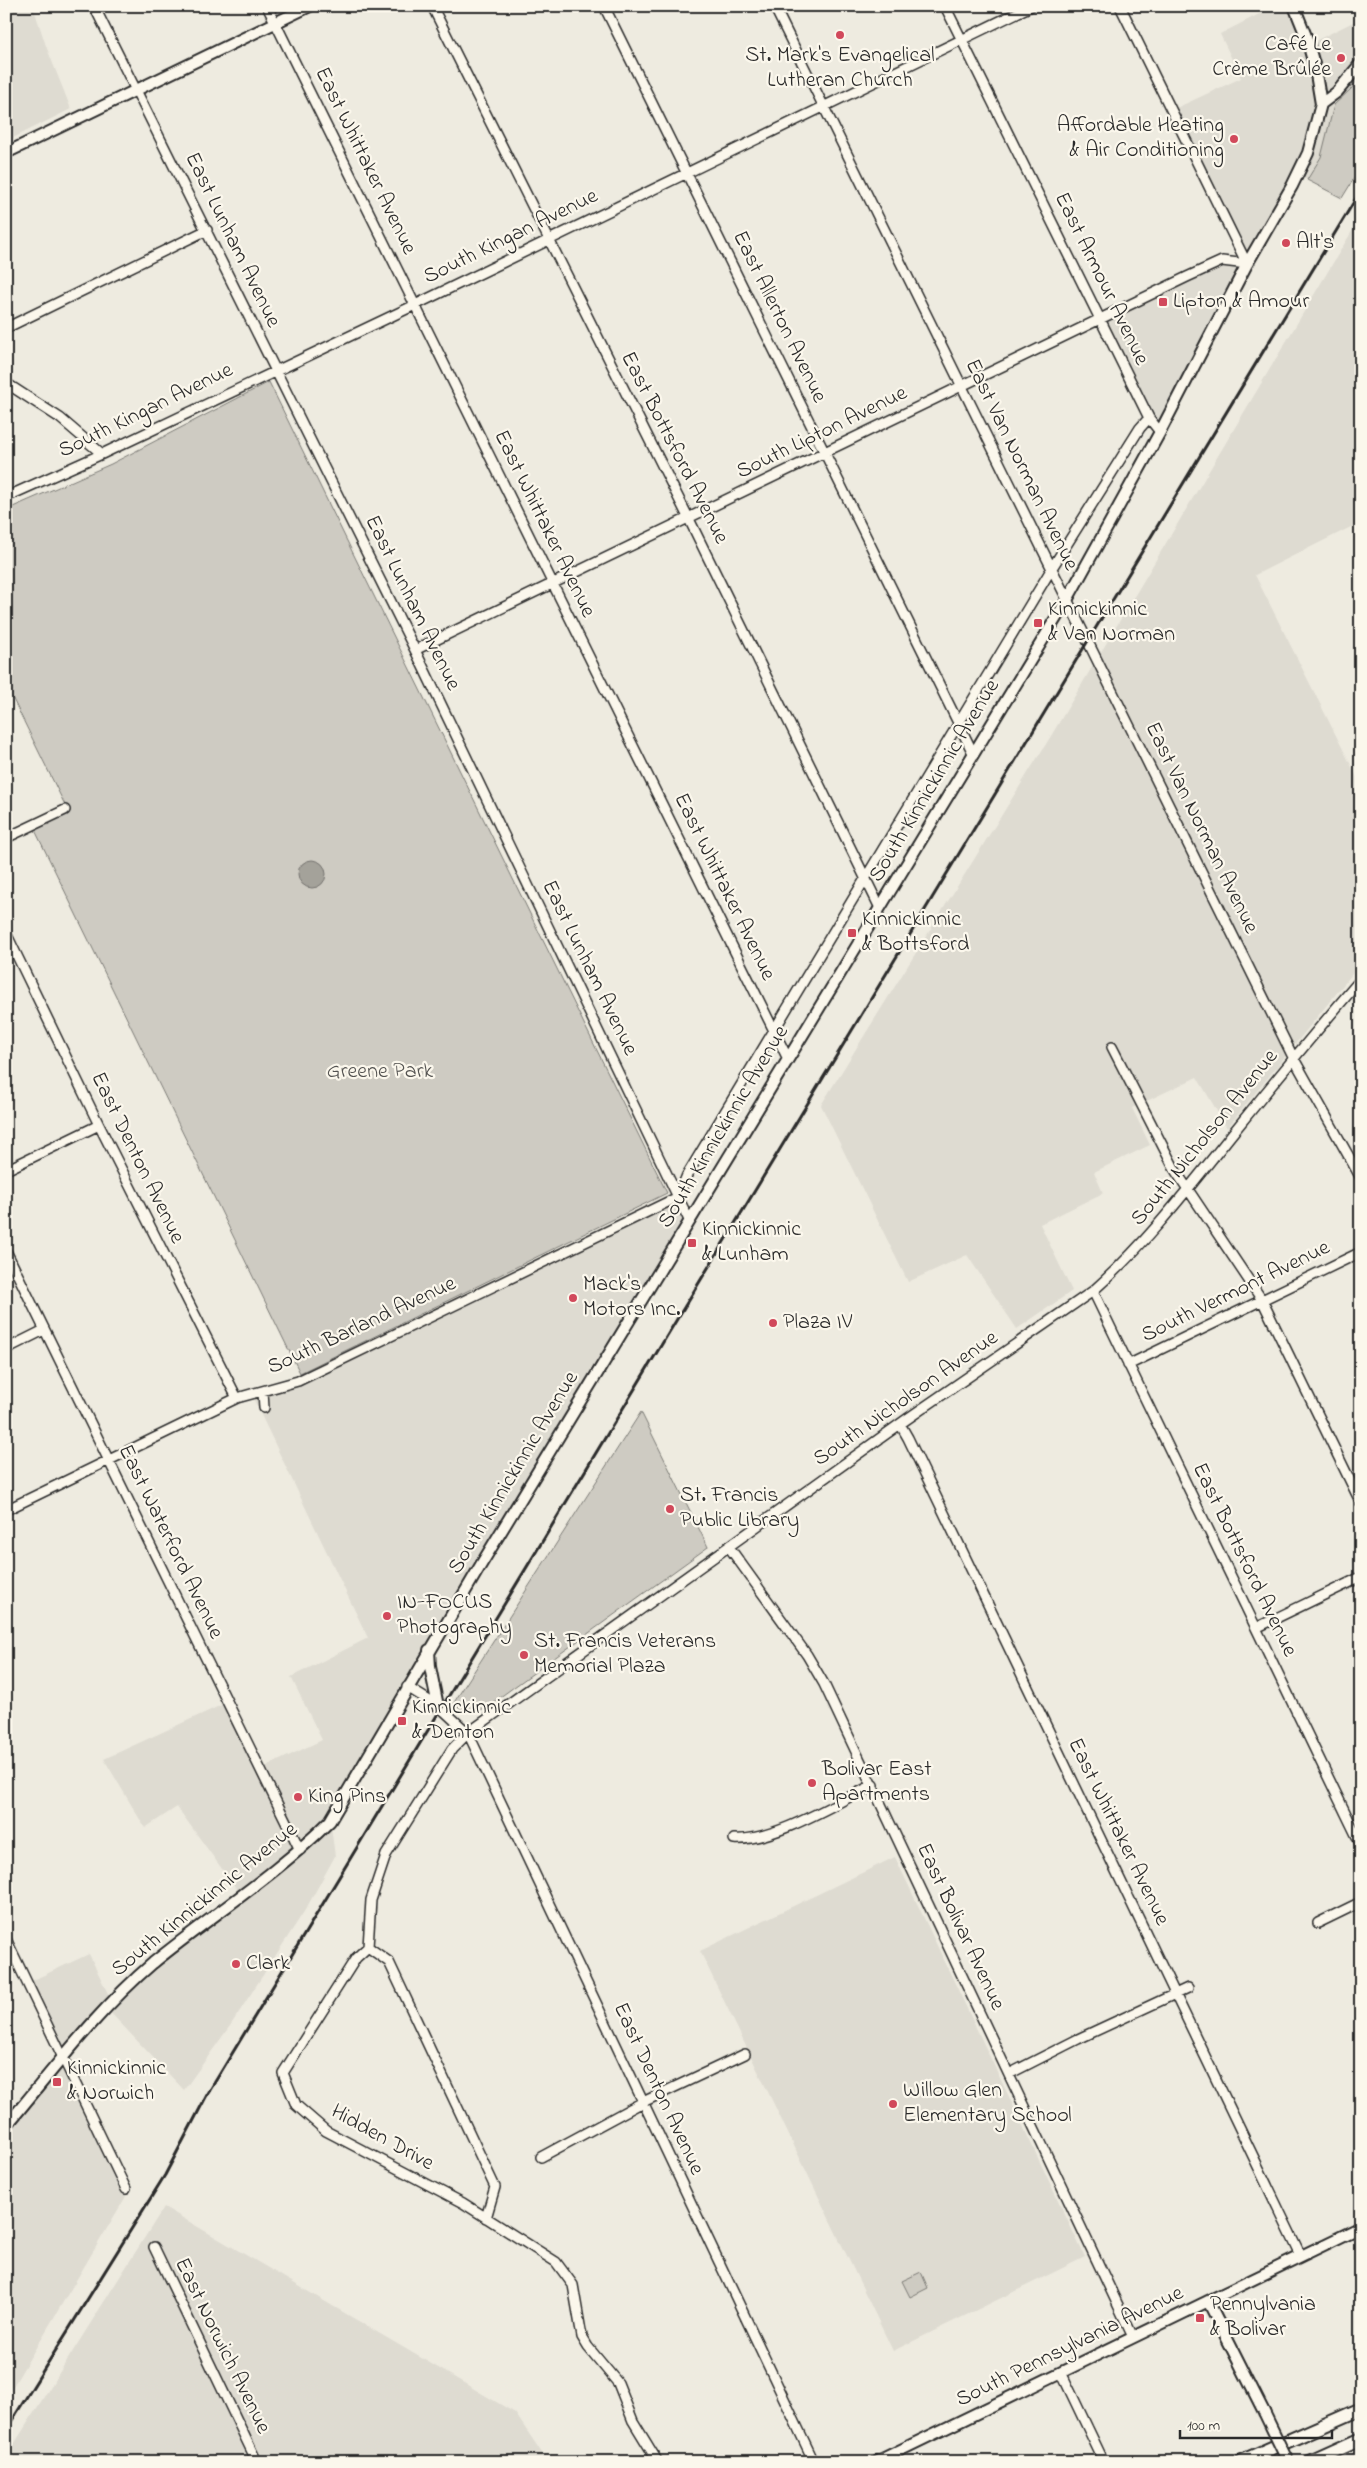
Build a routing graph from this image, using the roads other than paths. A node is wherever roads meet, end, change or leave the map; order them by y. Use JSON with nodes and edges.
{"nodes":[{"id":1,"x":94,"y":6,"type":"edge"},
{"id":2,"x":267,"y":6,"type":"edge"},
{"id":3,"x":310,"y":6,"type":"edge"},
{"id":4,"x":432,"y":6,"type":"edge"},
{"id":5,"x":604,"y":6,"type":"edge"},
{"id":6,"x":774,"y":6,"type":"edge"},
{"id":7,"x":945,"y":6,"type":"edge"},
{"id":8,"x":1031,"y":6,"type":"edge"},
{"id":9,"x":1120,"y":6,"type":"edge"},
{"id":10,"x":1294,"y":6,"type":"edge"},
{"id":11,"x":276,"y":23,"type":"junction"},
{"id":12,"x":961,"y":39,"type":"junction"},
{"id":13,"x":1361,"y":63,"type":"edge"},
{"id":14,"x":137,"y":90,"type":"junction"},
{"id":15,"x":1321,"y":104,"type":"junction"},
{"id":16,"x":824,"y":106,"type":"junction"},
{"id":17,"x":6,"y":153,"type":"edge"},
{"id":18,"x":686,"y":172,"type":"junction"},
{"id":19,"x":207,"y":230,"type":"junction"},
{"id":20,"x":548,"y":240,"type":"junction"},
{"id":21,"x":1247,"y":264,"type":"junction"},
{"id":22,"x":415,"y":305,"type":"junction"},
{"id":23,"x":1101,"y":320,"type":"junction"},
{"id":24,"x":6,"y":328,"type":"edge"},
{"id":25,"x":276,"y":370,"type":"junction"},
{"id":26,"x":6,"y":383,"type":"edge"},
{"id":27,"x":962,"y":387,"type":"junction"},
{"id":28,"x":1149,"y":418,"type":"junction"},
{"id":29,"x":1160,"y":432,"type":"junction"},
{"id":30,"x":825,"y":452,"type":"junction"},
{"id":31,"x":102,"y":454,"type":"junction"},
{"id":32,"x":6,"y":497,"type":"edge"},
{"id":33,"x":689,"y":519,"type":"junction"},
{"id":34,"x":1052,"y":568,"type":"junction"},
{"id":35,"x":552,"y":583,"type":"junction"},
{"id":36,"x":1067,"y":600,"type":"junction"},
{"id":37,"x":416,"y":650,"type":"junction"},
{"id":38,"x":958,"y":724,"type":"junction"},
{"id":39,"x":973,"y":753,"type":"junction"},
{"id":40,"x":65,"y":810,"type":"dead end"},
{"id":41,"x":6,"y":838,"type":"edge"},
{"id":42,"x":866,"y":879,"type":"junction"},
{"id":43,"x":880,"y":908,"type":"junction"},
{"id":44,"x":6,"y":933,"type":"edge"},
{"id":45,"x":1361,"y":979,"type":"edge"},
{"id":46,"x":775,"y":1030,"type":"junction"},
{"id":47,"x":1112,"y":1047,"type":"dead end"},
{"id":48,"x":788,"y":1058,"type":"junction"},
{"id":49,"x":1294,"y":1059,"type":"junction"},
{"id":50,"x":99,"y":1125,"type":"junction"},
{"id":51,"x":6,"y":1170,"type":"edge"},
{"id":52,"x":1361,"y":1178,"type":"edge"},
{"id":53,"x":1189,"y":1190,"type":"junction"},
{"id":54,"x":678,"y":1197,"type":"junction"},
{"id":55,"x":689,"y":1220,"type":"junction"},
{"id":56,"x":6,"y":1252,"type":"edge"},
{"id":57,"x":1361,"y":1252,"type":"edge"},
{"id":58,"x":1093,"y":1291,"type":"junction"},
{"id":59,"x":1262,"y":1300,"type":"junction"},
{"id":60,"x":44,"y":1330,"type":"junction"},
{"id":61,"x":6,"y":1349,"type":"edge"},
{"id":62,"x":1128,"y":1364,"type":"junction"},
{"id":63,"x":263,"y":1391,"type":"junction"},
{"id":64,"x":237,"y":1398,"type":"junction"},
{"id":65,"x":264,"y":1408,"type":"dead end"},
{"id":66,"x":900,"y":1424,"type":"junction"},
{"id":67,"x":108,"y":1459,"type":"junction"},
{"id":68,"x":1361,"y":1503,"type":"edge"},
{"id":69,"x":6,"y":1510,"type":"edge"},
{"id":70,"x":729,"y":1547,"type":"junction"},
{"id":71,"x":1361,"y":1577,"type":"edge"},
{"id":72,"x":1256,"y":1628,"type":"junction"},
{"id":73,"x":429,"y":1650,"type":"junction"},
{"id":74,"x":407,"y":1687,"type":"junction"},
{"id":75,"x":438,"y":1706,"type":"junction"},
{"id":76,"x":468,"y":1733,"type":"junction"},
{"id":77,"x":872,"y":1786,"type":"junction"},
{"id":78,"x":734,"y":1839,"type":"dead end"},
{"id":79,"x":1361,"y":1845,"type":"edge"},
{"id":80,"x":300,"y":1850,"type":"junction"},
{"id":81,"x":1361,"y":1902,"type":"edge"},
{"id":82,"x":1318,"y":1923,"type":"dead end"},
{"id":83,"x":6,"y":1940,"type":"edge"},
{"id":84,"x":368,"y":1947,"type":"junction"},
{"id":85,"x":1188,"y":1988,"type":"dead end"},
{"id":86,"x":1174,"y":1994,"type":"junction"},
{"id":87,"x":745,"y":2054,"type":"dead end"},
{"id":88,"x":63,"y":2058,"type":"junction"},
{"id":89,"x":1009,"y":2074,"type":"junction"},
{"id":90,"x":643,"y":2102,"type":"junction"},
{"id":91,"x":6,"y":2126,"type":"edge"},
{"id":92,"x":541,"y":2157,"type":"dead end"},
{"id":93,"x":126,"y":2189,"type":"dead end"},
{"id":94,"x":486,"y":2218,"type":"junction"},
{"id":95,"x":1361,"y":2227,"type":"edge"},
{"id":96,"x":154,"y":2247,"type":"dead end"},
{"id":97,"x":1301,"y":2256,"type":"junction"},
{"id":98,"x":1208,"y":2301,"type":"junction"},
{"id":99,"x":1133,"y":2337,"type":"junction"},
{"id":100,"x":1061,"y":2372,"type":"junction"},
{"id":101,"x":1361,"y":2409,"type":"edge"},
{"id":102,"x":1361,"y":2439,"type":"edge"},
{"id":103,"x":257,"y":2462,"type":"edge"},
{"id":104,"x":658,"y":2462,"type":"edge"},
{"id":105,"x":814,"y":2462,"type":"edge"},
{"id":106,"x":876,"y":2462,"type":"edge"},
{"id":107,"x":1104,"y":2462,"type":"edge"},
{"id":108,"x":1240,"y":2462,"type":"edge"},
{"id":109,"x":1288,"y":2462,"type":"edge"},
{"id":110,"x":1310,"y":2462,"type":"edge"}],
"edges":[{"from":1,"to":14,"type":"street","name":"East Lunham Avenue"},
{"from":2,"to":11,"type":"street","name":"East Whittaker Avenue"},
{"from":3,"to":11,"type":"street"},
{"from":4,"to":20,"type":"street","name":"East Bottsford Avenue"},
{"from":5,"to":18,"type":"street","name":"East Allerton Avenue"},
{"from":6,"to":16,"type":"street","name":"East Van Norman Avenue"},
{"from":7,"to":12,"type":"street","name":"East Armour Avenue"},
{"from":8,"to":12,"type":"street","name":"South Kingan Avenue"},
{"from":9,"to":21,"type":"street"},
{"from":10,"to":15,"type":"street"},
{"from":11,"to":14,"type":"street"},
{"from":11,"to":22,"type":"street","name":"East Whittaker Avenue"},
{"from":12,"to":16,"type":"street","name":"South Kingan Avenue"},
{"from":12,"to":23,"type":"street","name":"East Armour Avenue"},
{"from":13,"to":15,"type":"street"},
{"from":14,"to":17,"type":"street"},
{"from":14,"to":19,"type":"street","name":"East Lunham Avenue"},
{"from":15,"to":21,"type":"street","name":"South Kinnickinnic Avenue"},
{"from":16,"to":18,"type":"street","name":"South Kingan Avenue"},
{"from":16,"to":27,"type":"street","name":"East Van Norman Avenue"},
{"from":18,"to":20,"type":"street","name":"South Kingan Avenue"},
{"from":18,"to":30,"type":"street","name":"East Allerton Avenue"},
{"from":19,"to":24,"type":"street"},
{"from":19,"to":25,"type":"street","name":"East Lunham Avenue"},
{"from":20,"to":22,"type":"street","name":"South Kingan Avenue"},
{"from":20,"to":33,"type":"street","name":"East Bottsford Avenue"},
{"from":21,"to":23,"type":"street","name":"South Lipton Avenue"},
{"from":21,"to":29,"type":"street","name":"South Kinnickinnic Avenue"},
{"from":22,"to":25,"type":"street","name":"South Kingan Avenue"},
{"from":22,"to":35,"type":"street","name":"East Whittaker Avenue"},
{"from":23,"to":27,"type":"street","name":"South Lipton Avenue"},
{"from":23,"to":28,"type":"street","name":"East Armour Avenue"},
{"from":25,"to":31,"type":"street","name":"South Kingan Avenue"},
{"from":25,"to":37,"type":"street","name":"East Lunham Avenue"},
{"from":26,"to":31,"type":"street"},
{"from":27,"to":30,"type":"street","name":"South Lipton Avenue"},
{"from":27,"to":34,"type":"street","name":"East Van Norman Avenue"},
{"from":28,"to":29,"type":"street","name":"East Armour Avenue"},
{"from":28,"to":34,"type":"street","name":"South Kinnickinnic Avenue"},
{"from":29,"to":36,"type":"street","name":"South Kinnickinnic Avenue"},
{"from":30,"to":33,"type":"street","name":"South Lipton Avenue"},
{"from":30,"to":38,"type":"street","name":"East Allerton Avenue"},
{"from":31,"to":32,"type":"street","name":"South Kingan Avenue"},
{"from":33,"to":35,"type":"street","name":"South Lipton Avenue"},
{"from":33,"to":42,"type":"street","name":"East Bottsford Avenue"},
{"from":34,"to":36,"type":"street","name":"East Van Norman Avenue"},
{"from":34,"to":38,"type":"street","name":"South Kinnickinnic Avenue"},
{"from":35,"to":37,"type":"street","name":"South Lipton Avenue"},
{"from":35,"to":46,"type":"street","name":"East Whittaker Avenue"},
{"from":36,"to":39,"type":"street","name":"South Kinnickinnic Avenue"},
{"from":36,"to":49,"type":"street","name":"East Van Norman Avenue"},
{"from":37,"to":54,"type":"street","name":"East Lunham Avenue"},
{"from":38,"to":39,"type":"street","name":"East Allerton Avenue"},
{"from":38,"to":42,"type":"street","name":"South Kinnickinnic Avenue"},
{"from":39,"to":43,"type":"street","name":"South Kinnickinnic Avenue"},
{"from":40,"to":41,"type":"street"},
{"from":42,"to":43,"type":"street","name":"East Bottsford Avenue"},
{"from":42,"to":46,"type":"street","name":"South Kinnickinnic Avenue"},
{"from":43,"to":48,"type":"street","name":"South Kinnickinnic Avenue"},
{"from":44,"to":50,"type":"street","name":"East Denton Avenue"},
{"from":45,"to":49,"type":"street","name":"South Nicholson Avenue"},
{"from":46,"to":48,"type":"street","name":"East Whittaker Avenue"},
{"from":46,"to":54,"type":"street","name":"South Kinnickinnic Avenue"},
{"from":47,"to":53,"type":"street"},
{"from":48,"to":55,"type":"street","name":"South Kinnickinnic Avenue"},
{"from":49,"to":52,"type":"street","name":"East Van Norman Avenue"},
{"from":49,"to":53,"type":"street","name":"South Nicholson Avenue"},
{"from":50,"to":51,"type":"street"},
{"from":50,"to":64,"type":"street","name":"East Denton Avenue"},
{"from":53,"to":58,"type":"street","name":"South Nicholson Avenue"},
{"from":53,"to":59,"type":"street"},
{"from":54,"to":55,"type":"street","name":"East Lunham Avenue"},
{"from":54,"to":63,"type":"street","name":"South Barland Avenue"},
{"from":55,"to":73,"type":"street","name":"South Kinnickinnic Avenue"},
{"from":56,"to":60,"type":"street","name":"East Waterford Avenue"},
{"from":57,"to":59,"type":"street","name":"South Vermont Avenue"},
{"from":58,"to":62,"type":"street","name":"East Bottsford Avenue"},
{"from":58,"to":66,"type":"street","name":"South Nicholson Avenue"},
{"from":59,"to":62,"type":"street","name":"South Vermont Avenue"},
{"from":59,"to":68,"type":"street"},
{"from":60,"to":61,"type":"street"},
{"from":60,"to":67,"type":"street","name":"East Waterford Avenue"},
{"from":62,"to":72,"type":"street","name":"East Bottsford Avenue"},
{"from":63,"to":64,"type":"street","name":"South Barland Avenue"},
{"from":63,"to":65,"type":"street"},
{"from":64,"to":67,"type":"street","name":"South Barland Avenue"},
{"from":66,"to":70,"type":"street","name":"South Nicholson Avenue"},
{"from":66,"to":86,"type":"street","name":"East Whittaker Avenue"},
{"from":67,"to":69,"type":"street","name":"South Barland Avenue"},
{"from":67,"to":80,"type":"street","name":"East Waterford Avenue"},
{"from":70,"to":76,"type":"street","name":"South Nicholson Avenue"},
{"from":70,"to":77,"type":"street","name":"East Bolivar Avenue"},
{"from":71,"to":72,"type":"street"},
{"from":72,"to":79,"type":"street","name":"East Bottsford Avenue"},
{"from":73,"to":74,"type":"street","name":"South Kinnickinnic Avenue"},
{"from":73,"to":75,"type":"street"},
{"from":74,"to":75,"type":"street"},
{"from":74,"to":80,"type":"street","name":"South Kinnickinnic Avenue"},
{"from":75,"to":76,"type":"street"},
{"from":76,"to":84,"type":"street"},
{"from":76,"to":90,"type":"street","name":"East Denton Avenue"},
{"from":77,"to":78,"type":"street"},
{"from":77,"to":89,"type":"street","name":"East Bolivar Avenue"},
{"from":80,"to":88,"type":"street","name":"South Kinnickinnic Avenue"},
{"from":81,"to":82,"type":"street"},
{"from":83,"to":88,"type":"street"},
{"from":84,"to":94,"type":"street"},
{"from":84,"to":94,"type":"street","name":"Hidden Drive"},
{"from":85,"to":86,"type":"street"},
{"from":86,"to":89,"type":"street"},
{"from":86,"to":97,"type":"street","name":"East Whittaker Avenue"},
{"from":87,"to":90,"type":"street"},
{"from":88,"to":91,"type":"street","name":"South Kinnickinnic Avenue"},
{"from":88,"to":93,"type":"street"},
{"from":89,"to":99,"type":"street","name":"East Bolivar Avenue"},
{"from":90,"to":92,"type":"street"},
{"from":90,"to":105,"type":"street","name":"East Denton Avenue"},
{"from":94,"to":104,"type":"street","name":"Hidden Drive"},
{"from":95,"to":97,"type":"street","name":"South Pennsylvania Avenue"},
{"from":96,"to":103,"type":"street","name":"East Norwich Avenue"},
{"from":97,"to":98,"type":"street","name":"South Pennsylvania Avenue"},
{"from":98,"to":99,"type":"street","name":"South Pennsylvania Avenue"},
{"from":98,"to":109,"type":"street","bridge":true},
{"from":99,"to":100,"type":"street","name":"South Pennsylvania Avenue"},
{"from":100,"to":106,"type":"street","name":"South Pennsylvania Avenue"},
{"from":100,"to":107,"type":"street"},
{"from":101,"to":108,"type":"main road"},
{"from":102,"to":110,"type":"main road"}]}
